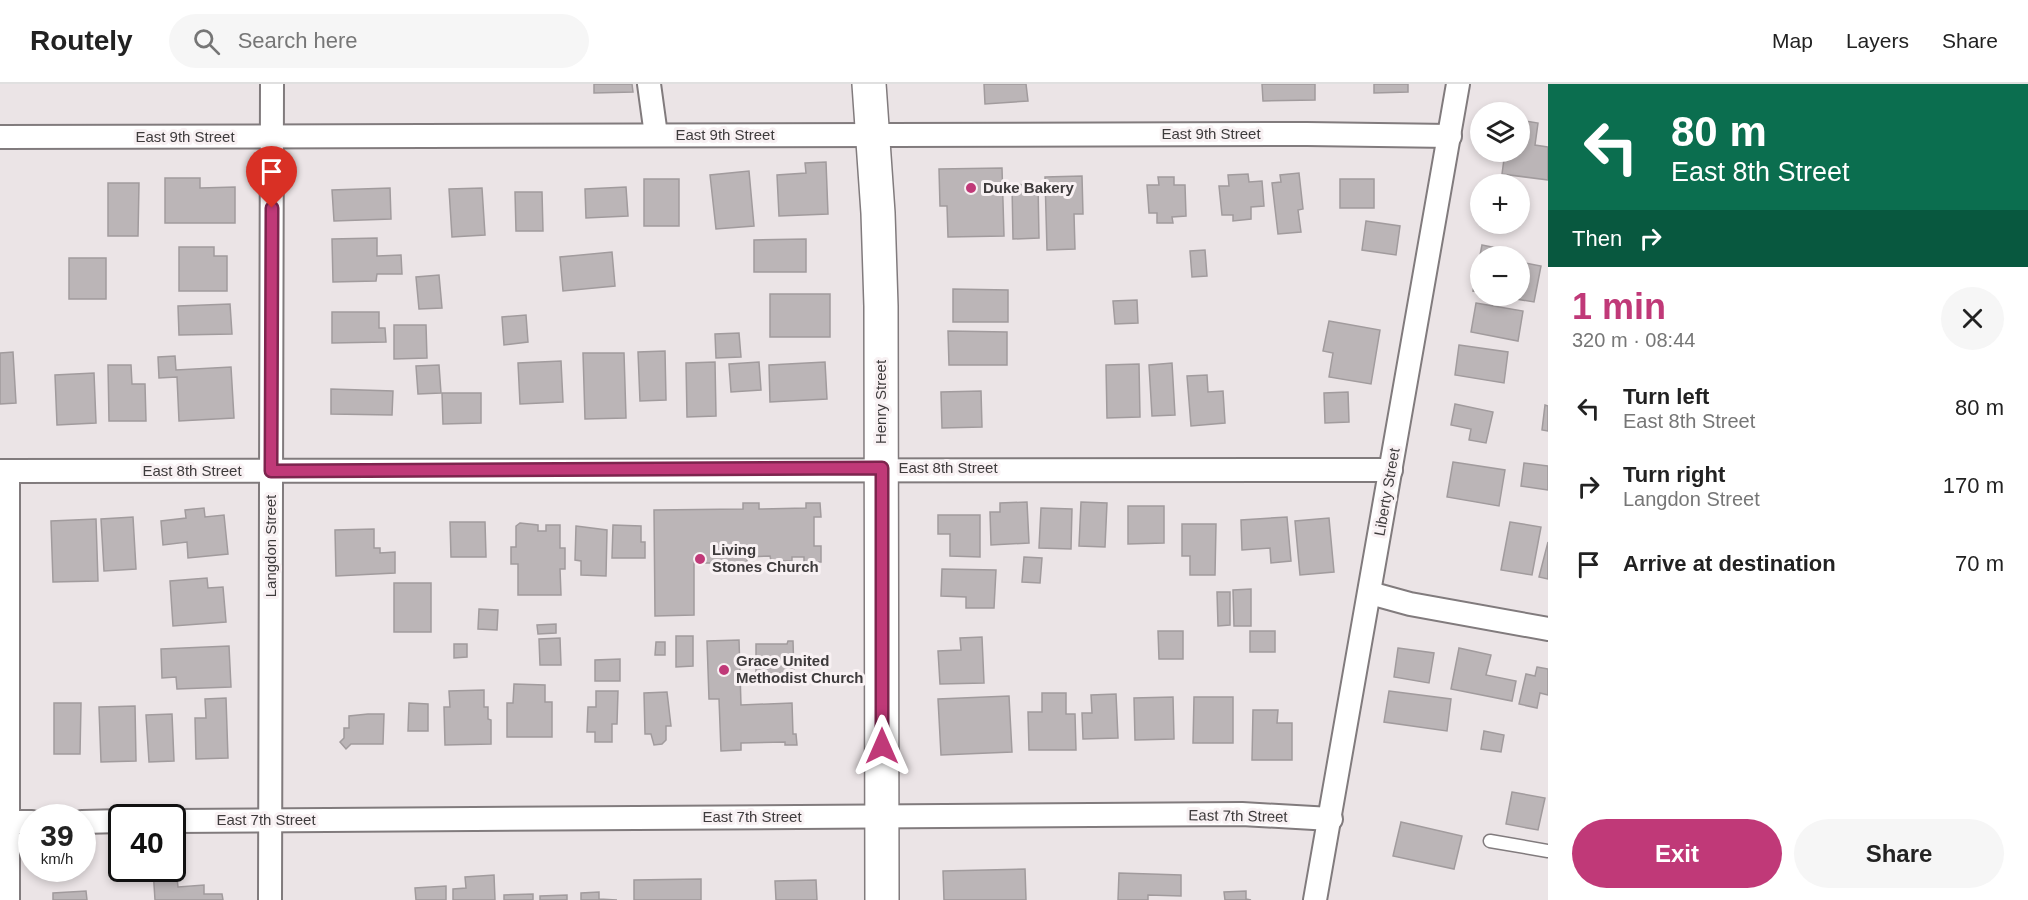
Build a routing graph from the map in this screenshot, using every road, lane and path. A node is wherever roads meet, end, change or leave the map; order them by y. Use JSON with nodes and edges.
{"nodes":[{"id":1,"x":272,"y":84,"type":"edge"},
{"id":2,"x":650,"y":84,"type":"edge"},
{"id":3,"x":869,"y":84,"type":"edge"},
{"id":4,"x":1458,"y":84,"type":"edge"},
{"id":5,"x":873,"y":134,"type":"junction"},
{"id":6,"x":656,"y":135,"type":"junction"},
{"id":7,"x":1450,"y":136,"type":"junction"},
{"id":8,"x":0,"y":137,"type":"edge"},
{"id":9,"x":272,"y":137,"type":"junction"},
{"id":10,"x":882,"y":468,"type":"junction"},
{"id":11,"x":1391,"y":470,"type":"junction"},
{"id":12,"x":4,"y":471,"type":"edge"},
{"id":13,"x":271,"y":471,"type":"junction"},
{"id":14,"x":1370,"y":593,"type":"junction"},
{"id":15,"x":1548,"y":629,"type":"edge"},
{"id":16,"x":882,"y":816,"type":"junction"},
{"id":17,"x":1331,"y":819,"type":"junction"},
{"id":18,"x":272,"y":820,"type":"junction"},
{"id":19,"x":186,"y":821,"type":"edge"},
{"id":20,"x":4,"y":822,"type":"edge"},
{"id":21,"x":1490,"y":841,"type":"dead end"},
{"id":22,"x":1548,"y":851,"type":"edge"},
{"id":23,"x":8,"y":900,"type":"edge"},
{"id":24,"x":270,"y":900,"type":"edge"},
{"id":25,"x":882,"y":900,"type":"edge"},
{"id":26,"x":1315,"y":900,"type":"edge"}],
"edges":[{"from":1,"to":9,"type":"street","name":"Langdon Street"},
{"from":2,"to":6,"type":"street"},
{"from":3,"to":5,"type":"street","name":"Henry Street"},
{"from":4,"to":7,"type":"street","name":"Liberty Street"},
{"from":5,"to":6,"type":"street","name":"East 9th Street"},
{"from":5,"to":7,"type":"street","name":"East 9th Street"},
{"from":5,"to":10,"type":"street","name":"Henry Street"},
{"from":6,"to":9,"type":"street","name":"East 9th Street"},
{"from":7,"to":11,"type":"street","name":"Liberty Street"},
{"from":8,"to":9,"type":"street","name":"East 9th Street"},
{"from":9,"to":13,"type":"street","name":"Langdon Street"},
{"from":10,"to":11,"type":"street","name":"East 8th Street"},
{"from":10,"to":13,"type":"street","name":"East 8th Street"},
{"from":10,"to":16,"type":"street","name":"Henry Street"},
{"from":11,"to":14,"type":"street","name":"Liberty Street"},
{"from":12,"to":13,"type":"street","name":"East 8th Street"},
{"from":12,"to":20,"type":"street"},
{"from":13,"to":18,"type":"street","name":"Langdon Street"},
{"from":14,"to":15,"type":"street"},
{"from":14,"to":17,"type":"street","name":"Liberty Street"},
{"from":16,"to":17,"type":"street","name":"East 7th Street"},
{"from":16,"to":18,"type":"street","name":"East 7th Street"},
{"from":16,"to":25,"type":"street","name":"Henry Street"},
{"from":17,"to":26,"type":"street","name":"Liberty Street"},
{"from":18,"to":19,"type":"street","name":"East 7th Street"},
{"from":18,"to":24,"type":"street","name":"Langdon Street"},
{"from":20,"to":23,"type":"street"},
{"from":21,"to":22,"type":"lane"}]}
